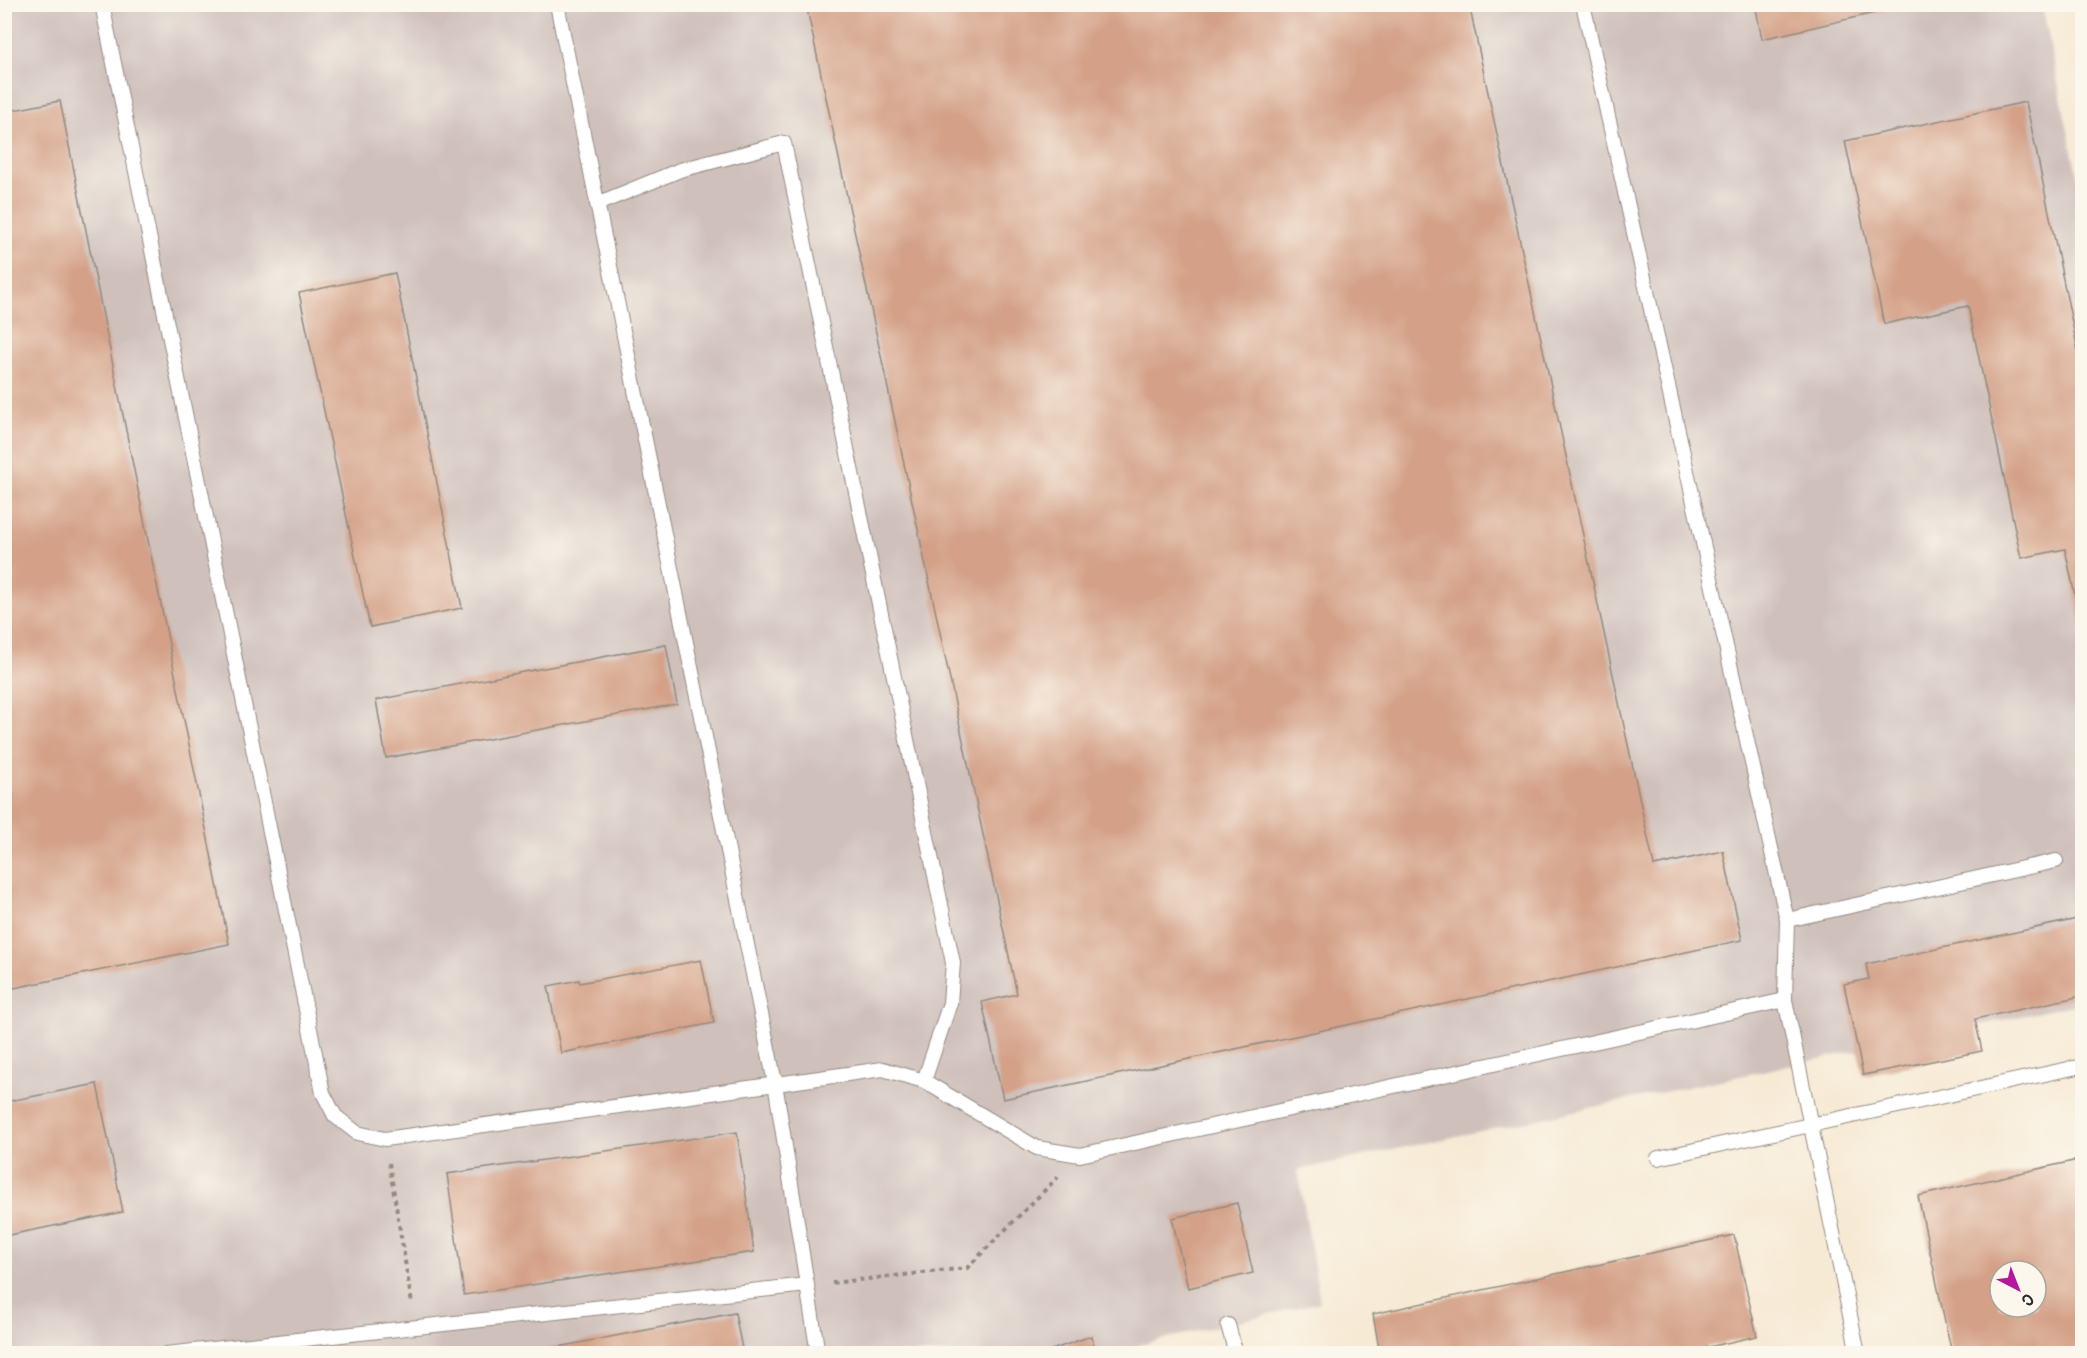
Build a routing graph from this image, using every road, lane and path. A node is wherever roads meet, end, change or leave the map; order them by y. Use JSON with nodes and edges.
{"nodes":[{"id":1,"x":102,"y":4,"type":"edge"},
{"id":2,"x":557,"y":4,"type":"edge"},
{"id":3,"x":1583,"y":4,"type":"edge"},
{"id":4,"x":597,"y":204,"type":"junction"},
{"id":5,"x":2056,"y":861,"type":"dead end"},
{"id":6,"x":1787,"y":920,"type":"junction"},
{"id":7,"x":1785,"y":1000,"type":"junction"},
{"id":8,"x":2082,"y":1066,"type":"edge"},
{"id":9,"x":924,"y":1081,"type":"junction"},
{"id":10,"x":775,"y":1083,"type":"junction"},
{"id":11,"x":1811,"y":1126,"type":"junction"},
{"id":12,"x":385,"y":1139,"type":"junction"},
{"id":13,"x":1080,"y":1155,"type":"junction"},
{"id":14,"x":1658,"y":1158,"type":"dead end"},
{"id":15,"x":807,"y":1285,"type":"junction"},
{"id":16,"x":1227,"y":1325,"type":"dead end"},
{"id":17,"x":416,"y":1327,"type":"junction"},
{"id":18,"x":166,"y":1353,"type":"edge"},
{"id":19,"x":818,"y":1353,"type":"edge"},
{"id":20,"x":1236,"y":1353,"type":"edge"},
{"id":21,"x":1858,"y":1353,"type":"edge"}],
"edges":[{"from":1,"to":12,"type":"lane"},
{"from":2,"to":4,"type":"lane"},
{"from":3,"to":6,"type":"lane"},
{"from":4,"to":9,"type":"lane"},
{"from":4,"to":10,"type":"lane"},
{"from":5,"to":6,"type":"lane"},
{"from":6,"to":7,"type":"lane"},
{"from":7,"to":11,"type":"lane"},
{"from":7,"to":13,"type":"lane"},
{"from":8,"to":11,"type":"lane"},
{"from":9,"to":10,"type":"lane"},
{"from":9,"to":13,"type":"lane"},
{"from":10,"to":12,"type":"lane"},
{"from":10,"to":15,"type":"lane"},
{"from":11,"to":14,"type":"lane"},
{"from":11,"to":21,"type":"lane"},
{"from":12,"to":17,"type":"path"},
{"from":13,"to":15,"type":"path"},
{"from":15,"to":17,"type":"lane"},
{"from":15,"to":19,"type":"lane"},
{"from":16,"to":20,"type":"lane"},
{"from":17,"to":18,"type":"lane"}]}
